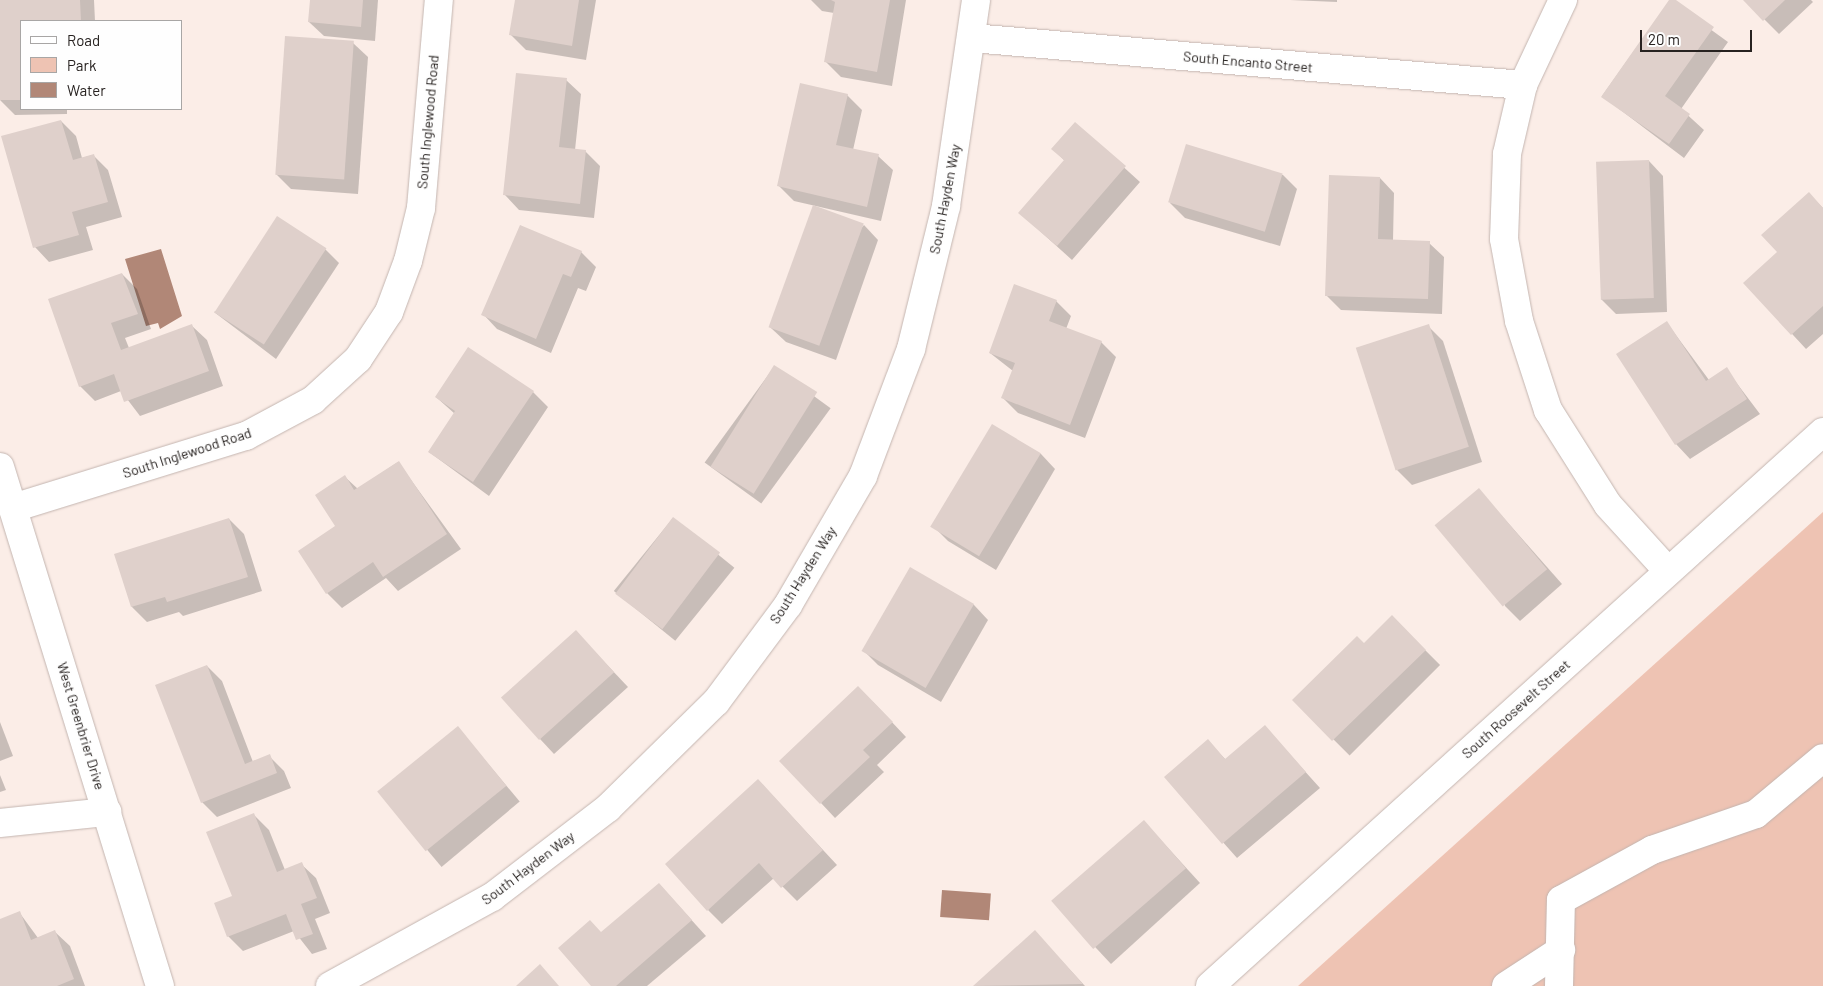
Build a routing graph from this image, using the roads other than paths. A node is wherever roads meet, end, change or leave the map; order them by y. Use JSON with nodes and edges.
{"nodes":[{"id":1,"x":439,"y":0,"type":"edge"},
{"id":2,"x":976,"y":0,"type":"edge"},
{"id":3,"x":1563,"y":0,"type":"edge"},
{"id":4,"x":972,"y":38,"type":"junction"},
{"id":5,"x":1523,"y":85,"type":"junction"},
{"id":6,"x":1823,"y":432,"type":"edge"},
{"id":7,"x":0,"y":467,"type":"edge"},
{"id":8,"x":13,"y":508,"type":"junction"},
{"id":9,"x":1668,"y":571,"type":"junction"},
{"id":10,"x":1823,"y":758,"type":"edge"},
{"id":11,"x":107,"y":812,"type":"junction"},
{"id":12,"x":0,"y":823,"type":"edge"},
{"id":13,"x":1561,"y":950,"type":"junction"},
{"id":14,"x":160,"y":986,"type":"edge"},
{"id":15,"x":330,"y":986,"type":"edge"},
{"id":16,"x":1210,"y":986,"type":"edge"},
{"id":17,"x":1506,"y":986,"type":"edge"},
{"id":18,"x":1559,"y":986,"type":"edge"}],
"edges":[{"from":1,"to":8,"type":"street","name":"South Inglewood Road"},
{"from":2,"to":4,"type":"street","name":"South Hayden Way"},
{"from":3,"to":5,"type":"street"},
{"from":4,"to":5,"type":"street","name":"South Encanto Street"},
{"from":4,"to":15,"type":"street","name":"South Hayden Way"},
{"from":5,"to":9,"type":"street"},
{"from":6,"to":9,"type":"street","name":"South Roosevelt Street"},
{"from":7,"to":8,"type":"street","name":"West Greenbrier Drive"},
{"from":8,"to":11,"type":"street","name":"West Greenbrier Drive"},
{"from":9,"to":16,"type":"street","name":"South Roosevelt Street"},
{"from":10,"to":13,"type":"street"},
{"from":11,"to":12,"type":"street"},
{"from":11,"to":14,"type":"street","name":"West Greenbrier Drive"},
{"from":13,"to":17,"type":"street"},
{"from":13,"to":18,"type":"street"}]}
